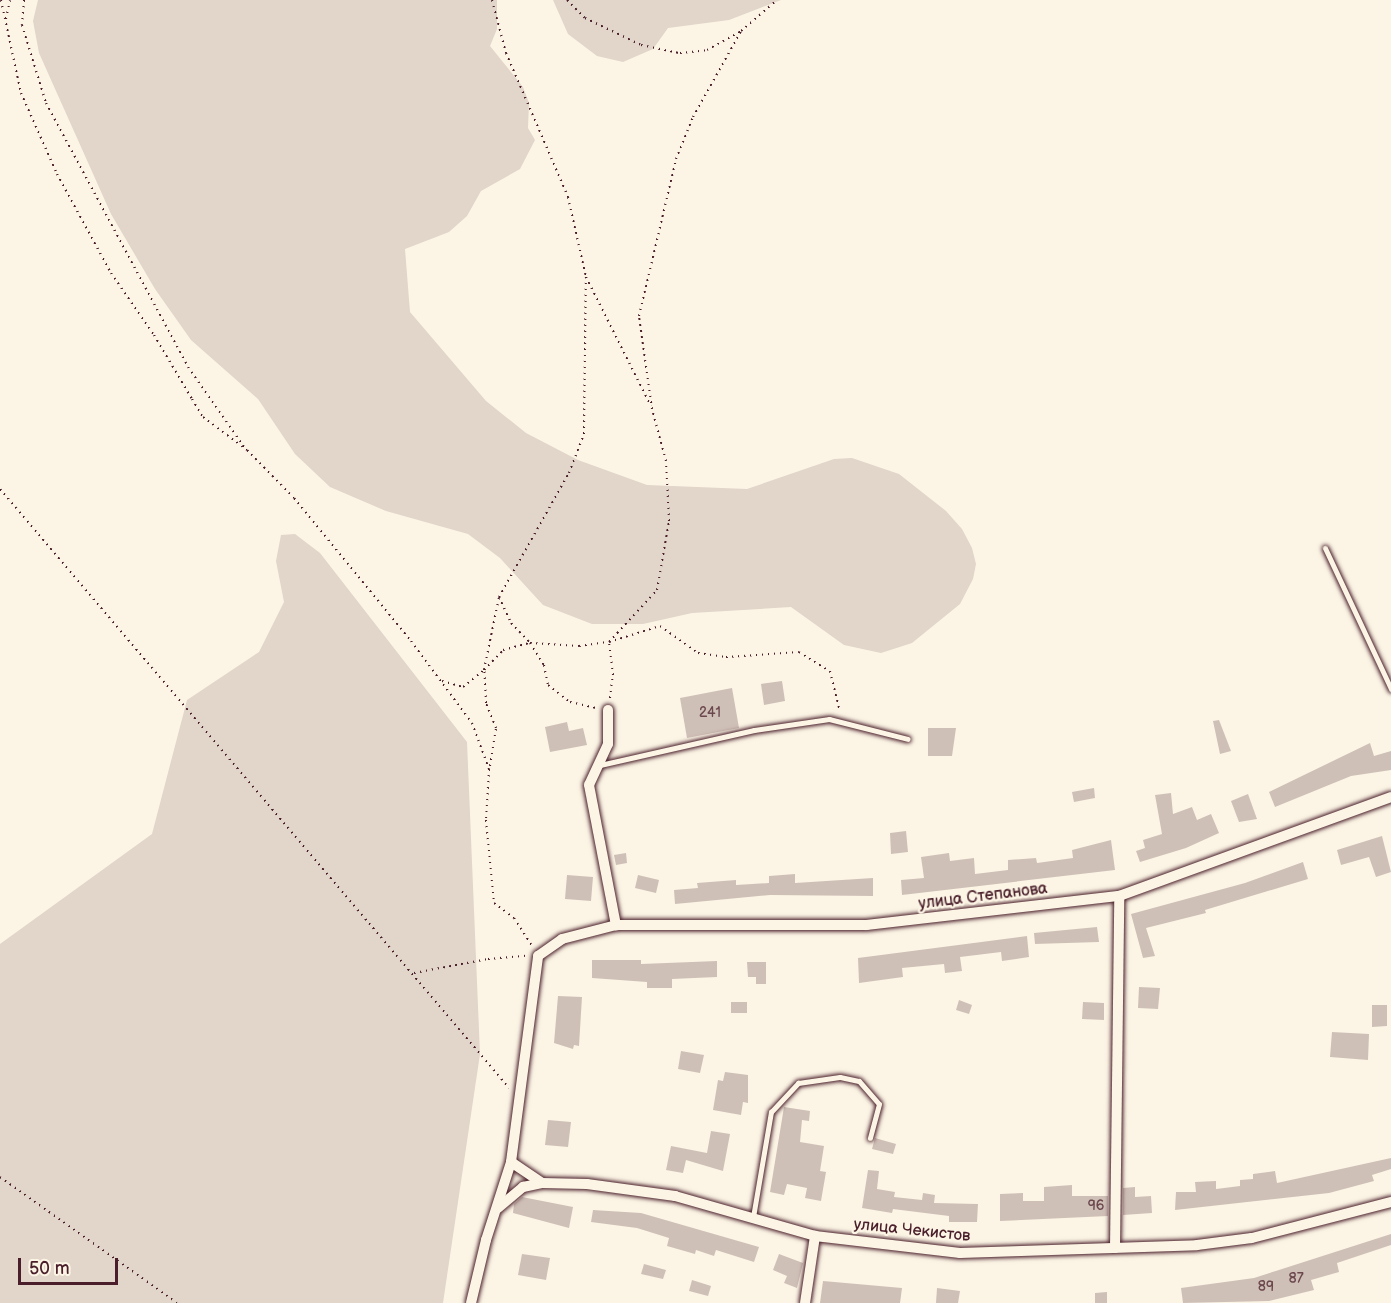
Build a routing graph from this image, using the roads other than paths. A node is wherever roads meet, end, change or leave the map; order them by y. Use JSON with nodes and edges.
{"nodes":[{"id":1,"x":1326,"y":548,"type":"dead end"},
{"id":2,"x":1391,"y":689,"type":"edge"},
{"id":3,"x":608,"y":710,"type":"road end"},
{"id":4,"x":908,"y":739,"type":"dead end"},
{"id":5,"x":598,"y":765,"type":"junction"},
{"id":6,"x":1391,"y":797,"type":"edge"},
{"id":7,"x":1119,"y":896,"type":"junction"},
{"id":8,"x":616,"y":925,"type":"junction"},
{"id":9,"x":870,"y":1138,"type":"dead end"},
{"id":10,"x":511,"y":1162,"type":"junction"},
{"id":11,"x":543,"y":1183,"type":"junction"},
{"id":12,"x":1391,"y":1202,"type":"edge"},
{"id":13,"x":495,"y":1210,"type":"junction"},
{"id":14,"x":753,"y":1217,"type":"junction"},
{"id":15,"x":815,"y":1236,"type":"junction"},
{"id":16,"x":1115,"y":1248,"type":"junction"},
{"id":17,"x":471,"y":1303,"type":"edge"},
{"id":18,"x":805,"y":1303,"type":"edge"}],
"edges":[{"from":1,"to":2,"type":"lane"},
{"from":3,"to":5,"type":"street"},
{"from":4,"to":5,"type":"lane"},
{"from":5,"to":8,"type":"street"},
{"from":6,"to":7,"type":"street","name":"улица Степанова"},
{"from":7,"to":8,"type":"street","name":"улица Степанова"},
{"from":7,"to":16,"type":"street"},
{"from":8,"to":10,"type":"street","name":"улица Степанова"},
{"from":9,"to":14,"type":"lane"},
{"from":10,"to":11,"type":"street"},
{"from":10,"to":13,"type":"street"},
{"from":11,"to":13,"type":"street"},
{"from":11,"to":14,"type":"street","name":"улица Чекистов"},
{"from":12,"to":16,"type":"street","name":"улица Чекистов"},
{"from":13,"to":17,"type":"street"},
{"from":14,"to":15,"type":"street","name":"улица Чекистов"},
{"from":15,"to":16,"type":"street","name":"улица Чекистов"},
{"from":15,"to":18,"type":"street"}]}
